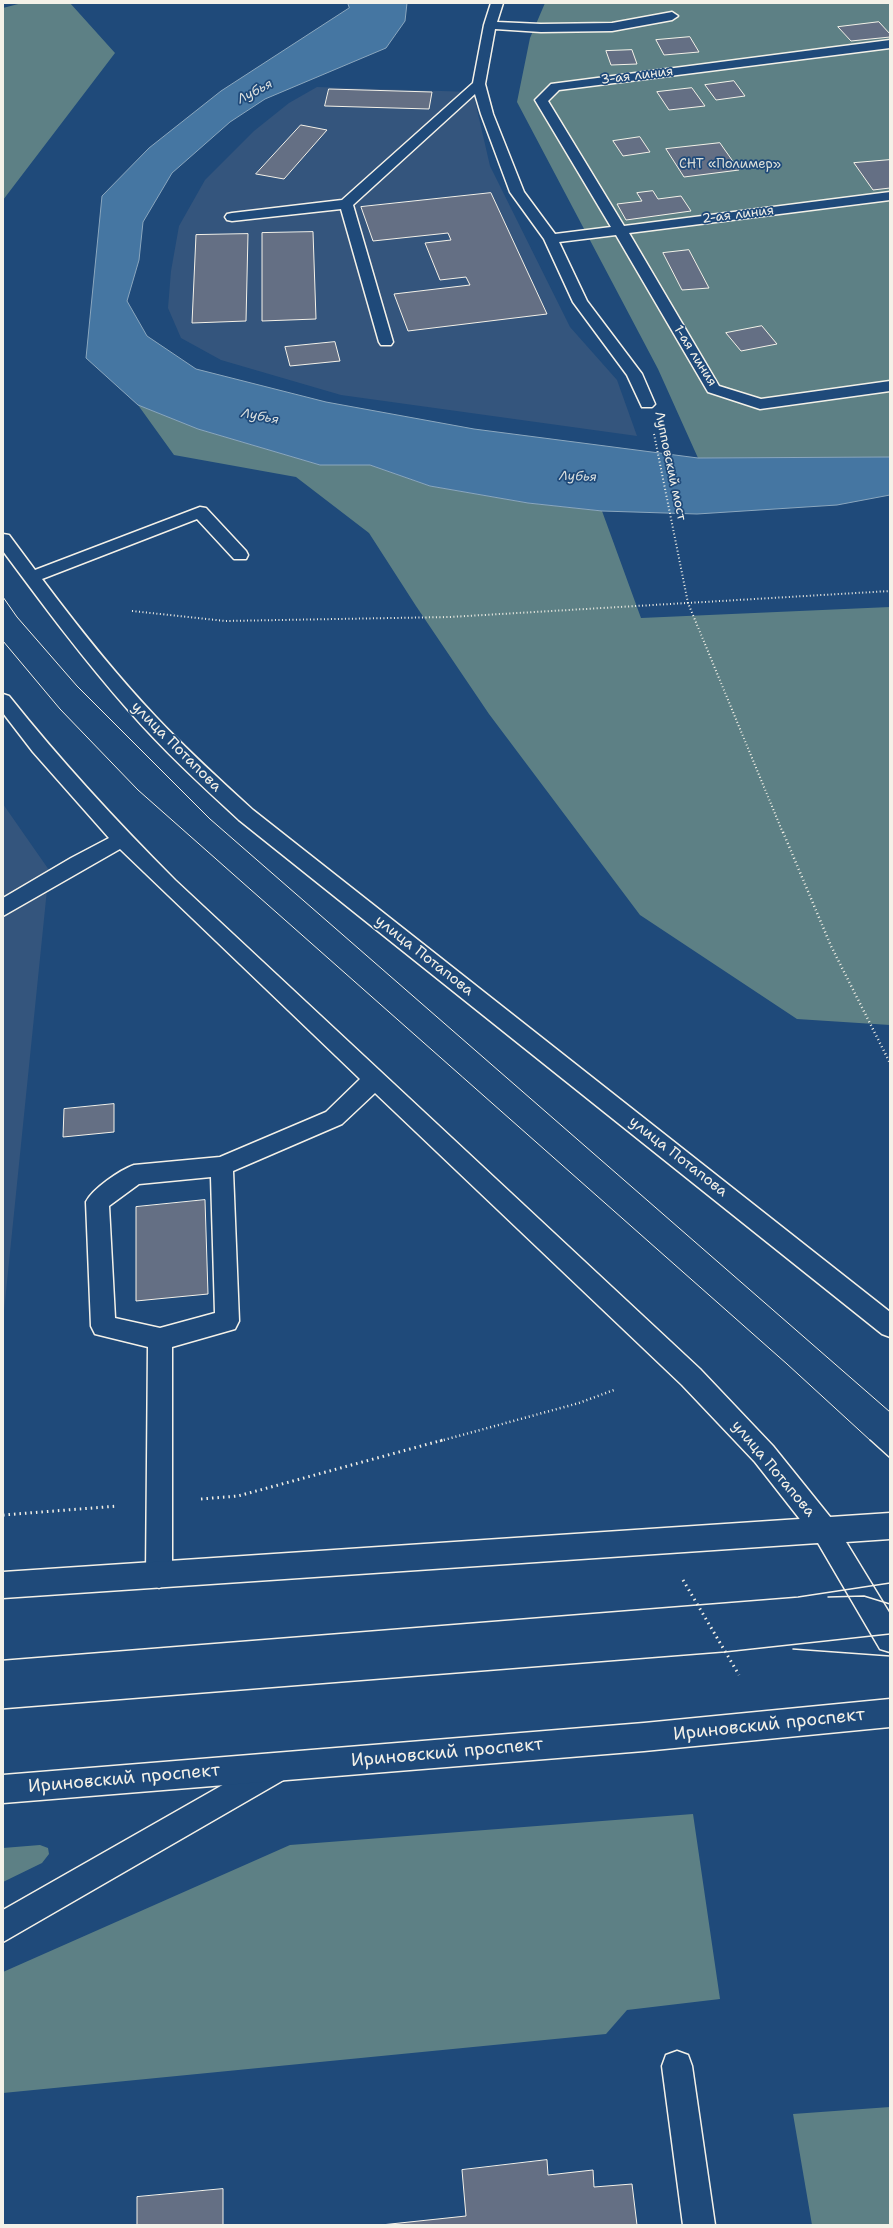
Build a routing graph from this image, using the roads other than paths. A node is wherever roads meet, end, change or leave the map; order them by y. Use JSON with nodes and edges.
{"nodes":[{"id":1,"x":497,"y":3,"type":"edge"},
{"id":2,"x":672,"y":16,"type":"dead end"},
{"id":3,"x":490,"y":25,"type":"junction"},
{"id":4,"x":890,"y":44,"type":"edge"},
{"id":5,"x":479,"y":84,"type":"junction"},
{"id":6,"x":890,"y":196,"type":"edge"},
{"id":7,"x":346,"y":204,"type":"junction"},
{"id":8,"x":232,"y":217,"type":"dead end"},
{"id":9,"x":620,"y":230,"type":"junction"},
{"id":10,"x":551,"y":239,"type":"junction"},
{"id":11,"x":386,"y":342,"type":"dead end"},
{"id":12,"x":890,"y":386,"type":"edge"},
{"id":13,"x":647,"y":404,"type":"road end"},
{"id":14,"x":3,"y":539,"type":"edge"},
{"id":15,"x":240,"y":555,"type":"dead end"},
{"id":16,"x":31,"y":577,"type":"junction"},
{"id":17,"x":3,"y":700,"type":"edge"},
{"id":18,"x":122,"y":840,"type":"junction"},
{"id":19,"x":3,"y":908,"type":"edge"},
{"id":20,"x":374,"y":1080,"type":"junction"},
{"id":21,"x":222,"y":1166,"type":"junction"},
{"id":22,"x":890,"y":1326,"type":"edge"},
{"id":23,"x":160,"y":1339,"type":"junction"},
{"id":24,"x":890,"y":1526,"type":"edge"},
{"id":25,"x":826,"y":1532,"type":"junction"},
{"id":26,"x":158,"y":1575,"type":"junction"},
{"id":27,"x":3,"y":1585,"type":"edge"},
{"id":28,"x":890,"y":1640,"type":"edge"},
{"id":29,"x":890,"y":1713,"type":"edge"},
{"id":30,"x":279,"y":1766,"type":"junction"},
{"id":31,"x":3,"y":1789,"type":"edge"},
{"id":32,"x":3,"y":1927,"type":"edge"},
{"id":33,"x":677,"y":2066,"type":"dead end"},
{"id":34,"x":699,"y":2225,"type":"edge"}],
"edges":[{"from":1,"to":3,"type":"street"},
{"from":2,"to":3,"type":"street"},
{"from":3,"to":5,"type":"street"},
{"from":4,"to":9,"type":"street","name":"3-ая линия"},
{"from":5,"to":7,"type":"street"},
{"from":5,"to":10,"type":"street"},
{"from":6,"to":9,"type":"street","name":"2-ая линия"},
{"from":7,"to":8,"type":"street"},
{"from":7,"to":11,"type":"street"},
{"from":9,"to":10,"type":"street","name":"2-ая линия"},
{"from":9,"to":12,"type":"street","name":"1-ая линия"},
{"from":10,"to":13,"type":"street"},
{"from":14,"to":16,"type":"street","name":"улица Потапова"},
{"from":15,"to":16,"type":"street"},
{"from":16,"to":22,"type":"street","name":"улица Потапова"},
{"from":17,"to":18,"type":"street","name":"улица Потапова"},
{"from":18,"to":19,"type":"street"},
{"from":18,"to":20,"type":"street","name":"улица Потапова"},
{"from":20,"to":21,"type":"street"},
{"from":20,"to":25,"type":"street","name":"улица Потапова"},
{"from":21,"to":23,"type":"street"},
{"from":21,"to":23,"type":"street"},
{"from":23,"to":26,"type":"street"},
{"from":24,"to":25,"type":"street"},
{"from":25,"to":26,"type":"street"},
{"from":25,"to":28,"type":"street","name":"улица Потапова"},
{"from":26,"to":27,"type":"street"},
{"from":29,"to":30,"type":"street","name":"Ириновский проспект"},
{"from":30,"to":31,"type":"street","name":"Ириновский проспект"},
{"from":30,"to":32,"type":"street"},
{"from":33,"to":34,"type":"street"}]}
